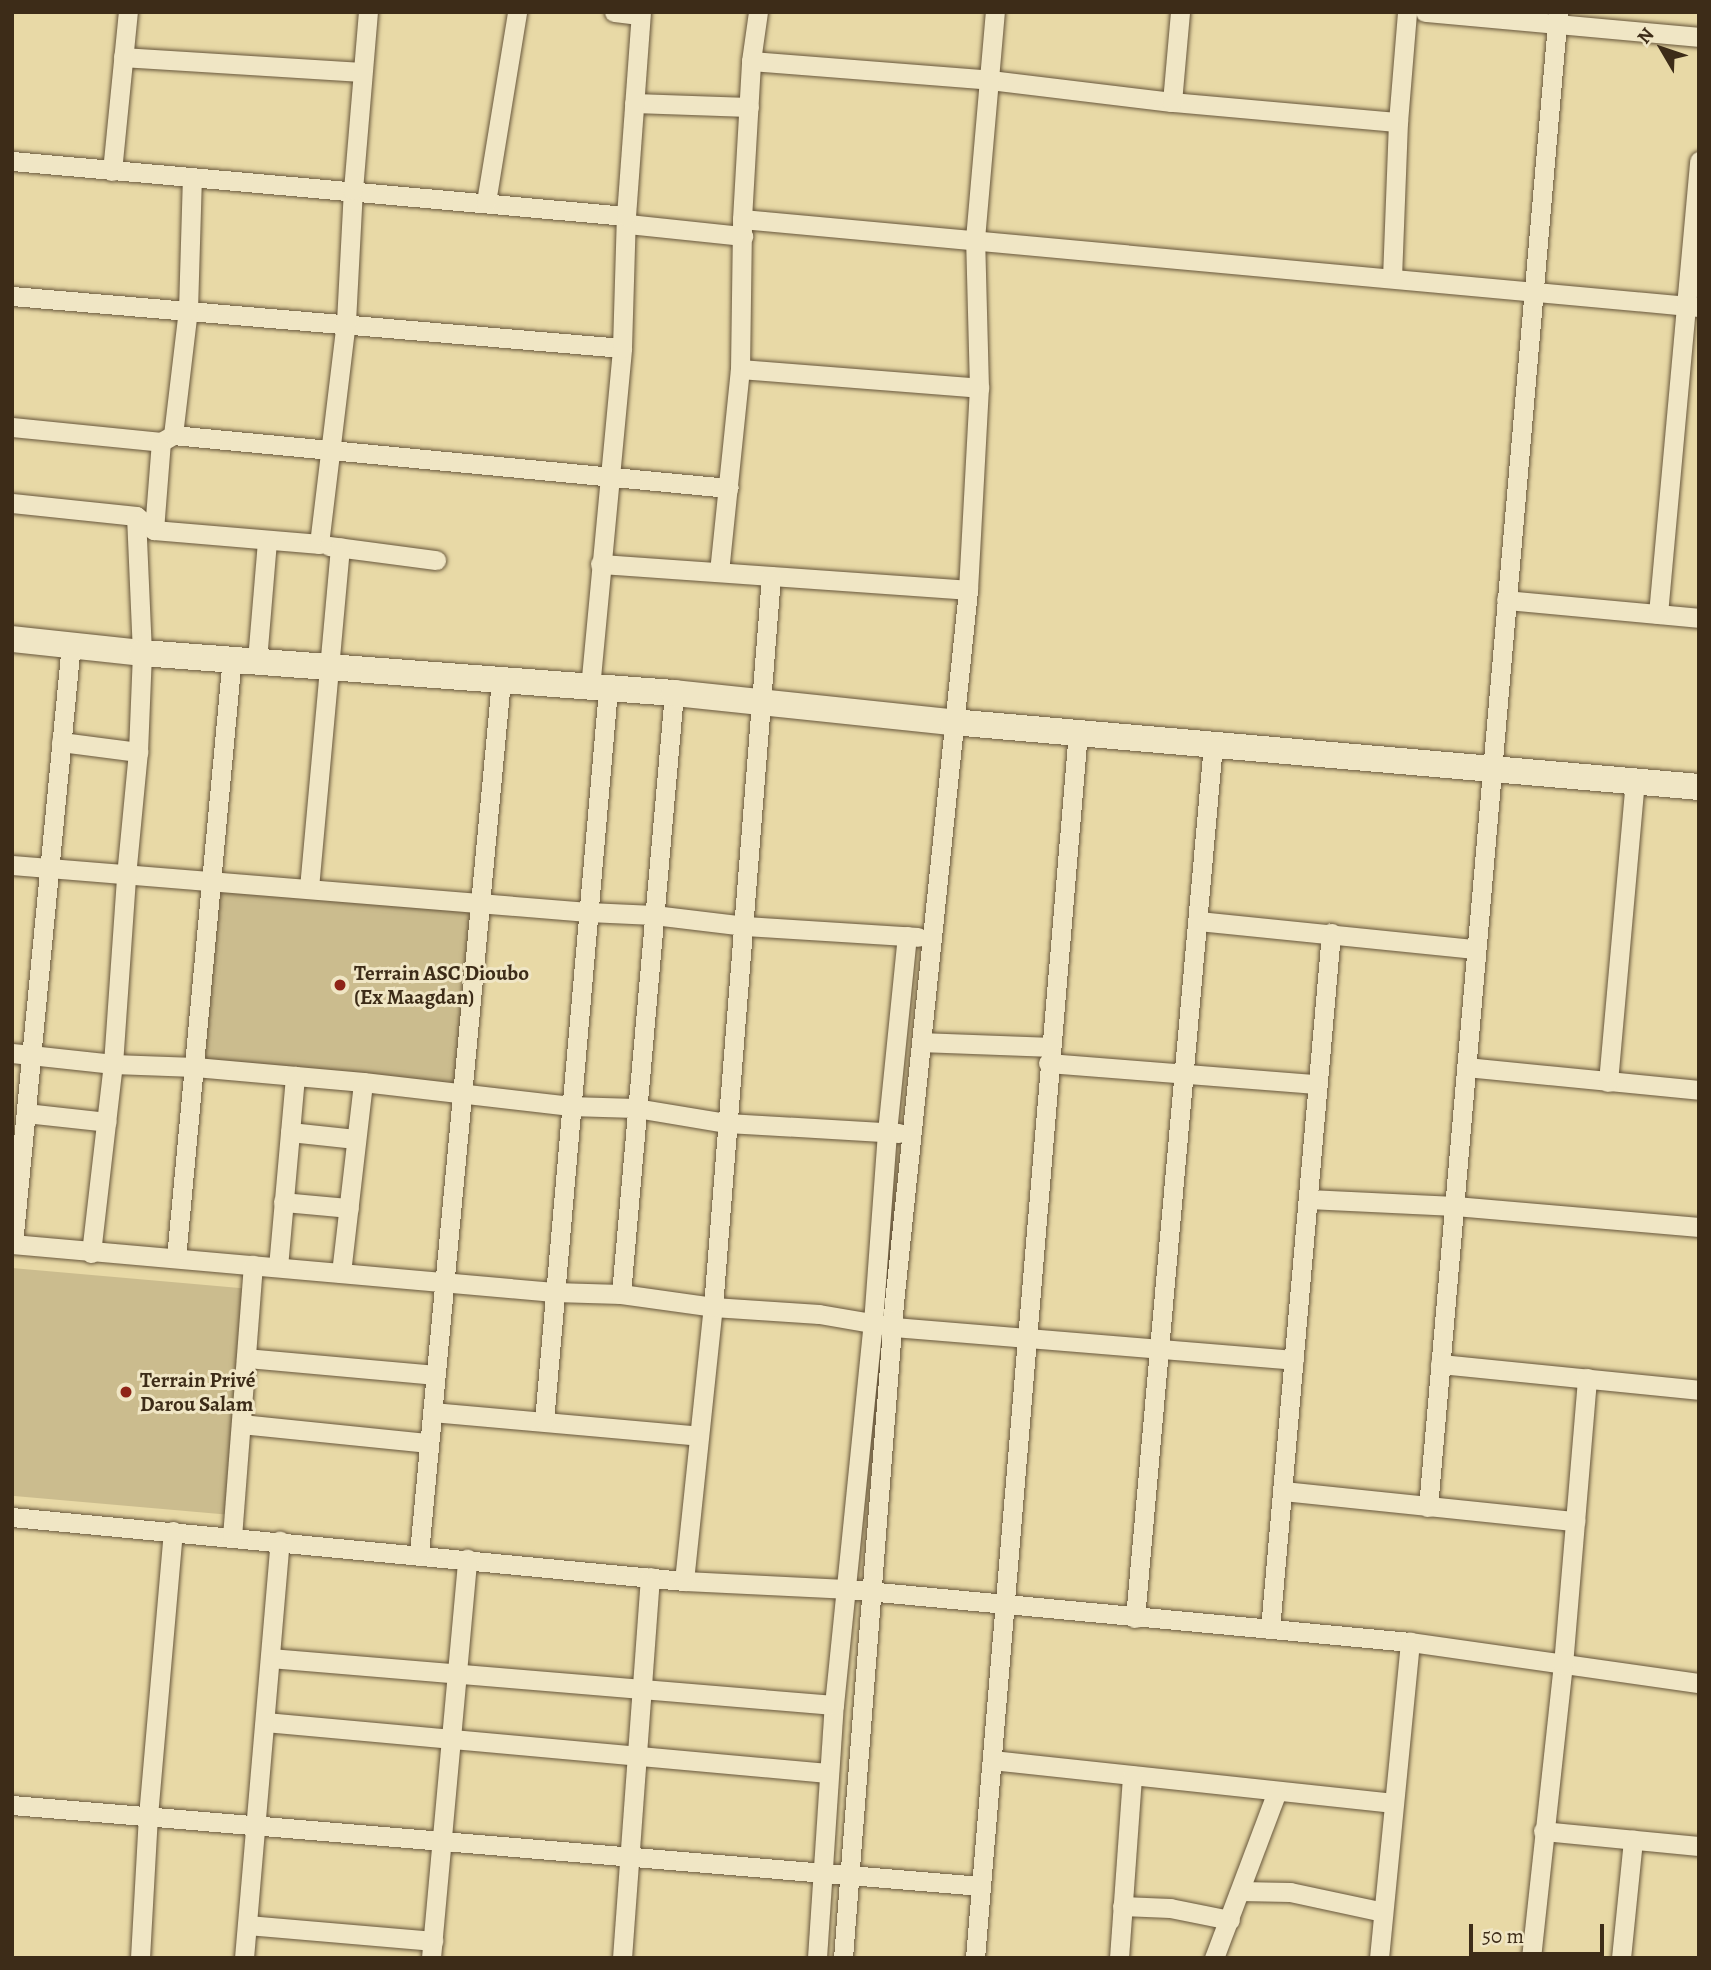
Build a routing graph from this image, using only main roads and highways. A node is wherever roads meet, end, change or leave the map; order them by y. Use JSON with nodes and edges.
{"nodes":[{"id":1,"x":12,"y":639,"type":"edge"},
{"id":2,"x":1699,"y":787,"type":"edge"}],
"edges":[{"from":1,"to":2,"type":"main road"}]}
